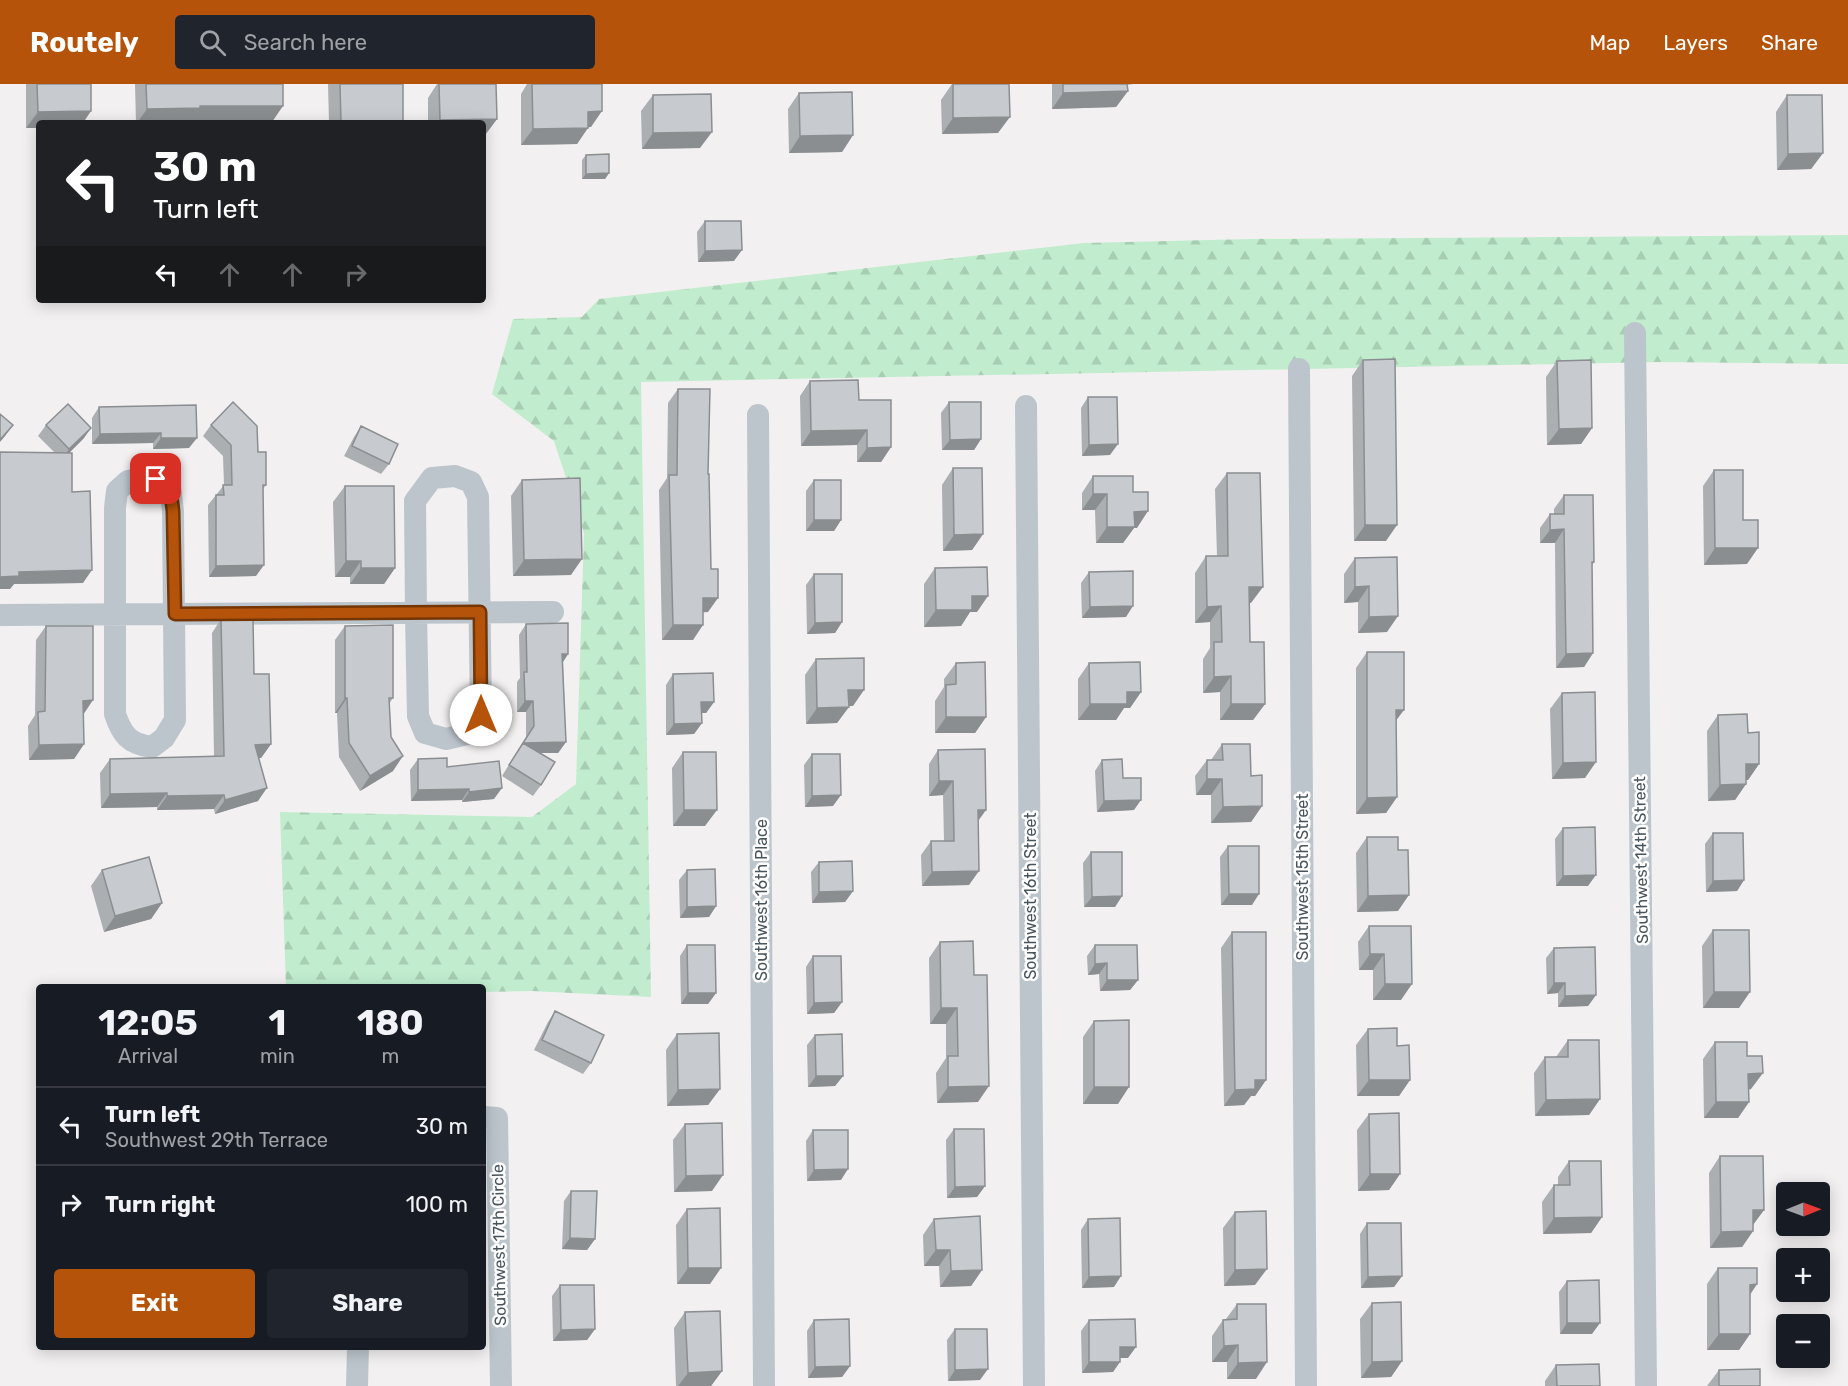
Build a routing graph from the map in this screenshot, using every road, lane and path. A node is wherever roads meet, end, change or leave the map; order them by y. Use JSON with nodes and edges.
{"nodes":[{"id":1,"x":1635,"y":333,"type":"dead end"},
{"id":2,"x":1299,"y":369,"type":"dead end"},
{"id":3,"x":1026,"y":406,"type":"dead end"},
{"id":4,"x":758,"y":415,"type":"dead end"},
{"id":5,"x":480,"y":612,"type":"junction"},
{"id":6,"x":553,"y":612,"type":"dead end"},
{"id":7,"x":416,"y":613,"type":"junction"},
{"id":8,"x":115,"y":614,"type":"junction"},
{"id":9,"x":175,"y":614,"type":"junction"},
{"id":10,"x":0,"y":615,"type":"edge"},
{"id":11,"x":486,"y":1118,"type":"edge"},
{"id":12,"x":358,"y":1350,"type":"edge"},
{"id":13,"x":357,"y":1386,"type":"edge"},
{"id":14,"x":501,"y":1386,"type":"edge"},
{"id":15,"x":764,"y":1386,"type":"edge"},
{"id":16,"x":1034,"y":1386,"type":"edge"},
{"id":17,"x":1306,"y":1386,"type":"edge"},
{"id":18,"x":1646,"y":1386,"type":"edge"}],
"edges":[{"from":1,"to":18,"type":"street","name":"Southwest 14th Street"},
{"from":2,"to":17,"type":"street","name":"Southwest 15th Street"},
{"from":3,"to":16,"type":"street","name":"Southwest 16th Street"},
{"from":4,"to":15,"type":"street","name":"Southwest 16th Place"},
{"from":5,"to":6,"type":"street"},
{"from":5,"to":7,"type":"street"},
{"from":5,"to":7,"type":"street"},
{"from":5,"to":7,"type":"street"},
{"from":7,"to":9,"type":"street"},
{"from":8,"to":9,"type":"street"},
{"from":8,"to":9,"type":"street"},
{"from":8,"to":9,"type":"street"},
{"from":8,"to":10,"type":"street"},
{"from":11,"to":14,"type":"street","name":"Southwest 17th Circle"},
{"from":12,"to":13,"type":"street"}]}
